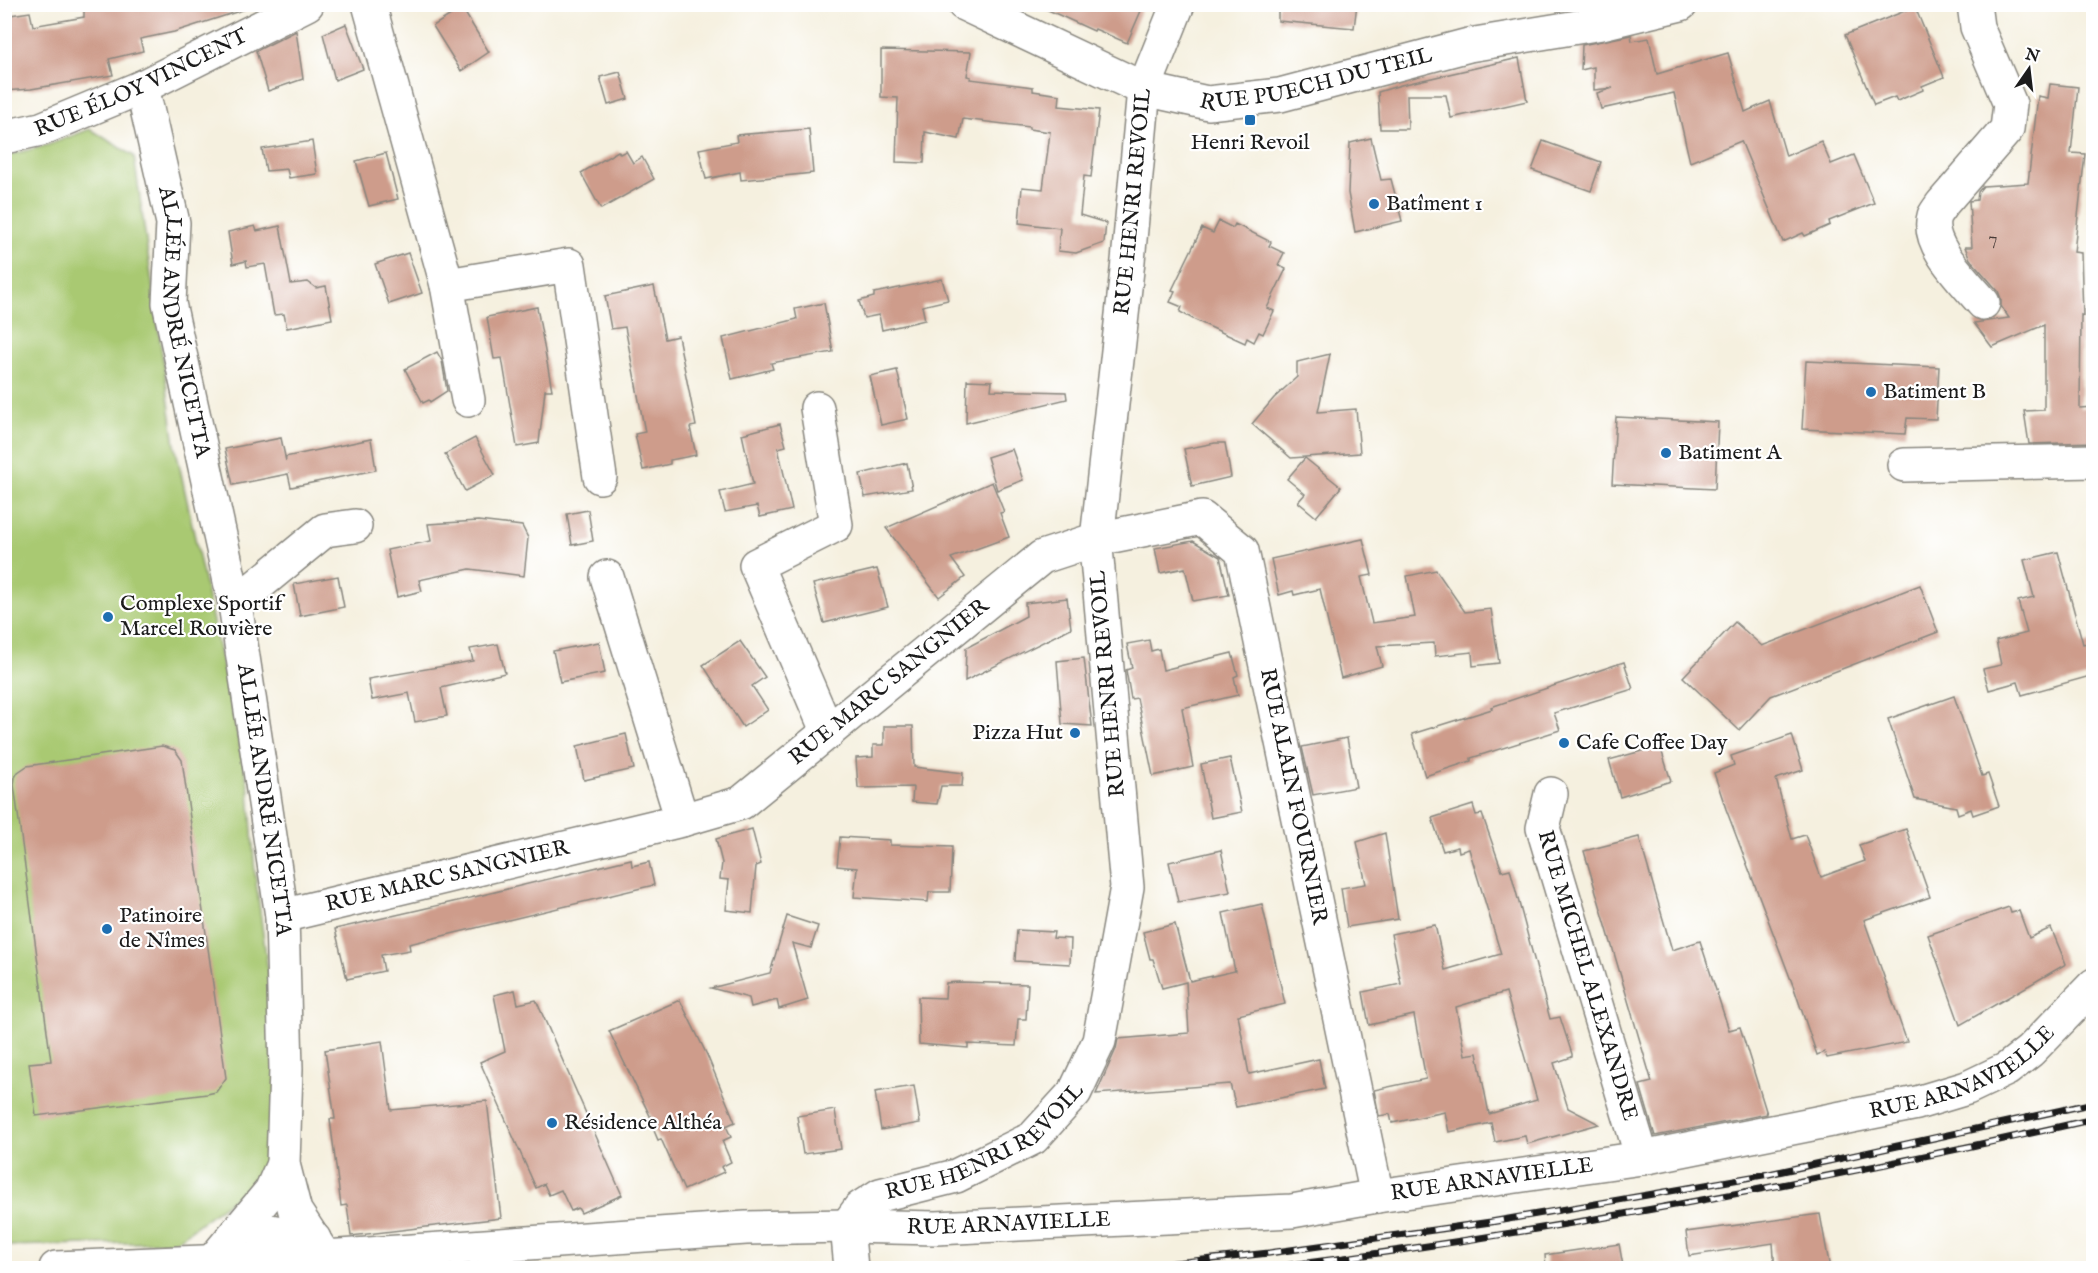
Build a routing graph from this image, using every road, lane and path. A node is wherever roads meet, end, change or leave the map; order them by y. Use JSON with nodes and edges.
{"nodes":[{"id":1,"x":307,"y":4,"type":"edge"},
{"id":2,"x":369,"y":4,"type":"edge"},
{"id":3,"x":964,"y":4,"type":"edge"},
{"id":4,"x":1178,"y":4,"type":"edge"},
{"id":5,"x":1681,"y":4,"type":"edge"},
{"id":6,"x":1974,"y":4,"type":"edge"},
{"id":7,"x":1542,"y":18,"type":"edge"},
{"id":8,"x":142,"y":87,"type":"junction"},
{"id":9,"x":1144,"y":89,"type":"junction"},
{"id":10,"x":4,"y":137,"type":"edge"},
{"id":11,"x":447,"y":285,"type":"junction"},
{"id":12,"x":1983,"y":303,"type":"dead end"},
{"id":13,"x":468,"y":400,"type":"dead end"},
{"id":14,"x":817,"y":408,"type":"dead end"},
{"id":15,"x":2094,"y":461,"type":"edge"},
{"id":16,"x":1904,"y":465,"type":"dead end"},
{"id":17,"x":600,"y":477,"type":"dead end"},
{"id":18,"x":355,"y":526,"type":"dead end"},
{"id":19,"x":1097,"y":539,"type":"junction"},
{"id":20,"x":608,"y":577,"type":"dead end"},
{"id":21,"x":235,"y":604,"type":"junction"},
{"id":22,"x":828,"y":733,"type":"junction"},
{"id":23,"x":1551,"y":794,"type":"dead end"},
{"id":24,"x":682,"y":820,"type":"junction"},
{"id":25,"x":282,"y":916,"type":"junction"},
{"id":26,"x":2094,"y":985,"type":"edge"},
{"id":27,"x":1642,"y":1158,"type":"junction"},
{"id":28,"x":283,"y":1164,"type":"junction"},
{"id":29,"x":1377,"y":1196,"type":"junction"},
{"id":30,"x":243,"y":1226,"type":"junction"},
{"id":31,"x":319,"y":1248,"type":"junction"},
{"id":32,"x":849,"y":1248,"type":"edge"},
{"id":33,"x":212,"y":1262,"type":"junction"},
{"id":34,"x":56,"y":1269,"type":"edge"}],
"edges":[{"from":1,"to":8,"type":"street","name":"RUE ÉLOY VINCENT"},
{"from":2,"to":11,"type":"street"},
{"from":3,"to":9,"type":"street","name":"RUE PUECH DU TEIL"},
{"from":4,"to":9,"type":"street","name":"RUE HENRI REVOIL"},
{"from":5,"to":7,"type":"street","name":"RUE PUECH DU TEIL"},
{"from":6,"to":12,"type":"street"},
{"from":7,"to":9,"type":"street","name":"RUE PUECH DU TEIL"},
{"from":8,"to":10,"type":"street","name":"RUE ÉLOY VINCENT"},
{"from":8,"to":21,"type":"street","name":"ALLÉE ANDRÉ NICETTA"},
{"from":9,"to":19,"type":"street","name":"RUE HENRI REVOIL"},
{"from":11,"to":13,"type":"street"},
{"from":11,"to":17,"type":"street"},
{"from":14,"to":22,"type":"street"},
{"from":15,"to":16,"type":"street"},
{"from":18,"to":21,"type":"street"},
{"from":19,"to":22,"type":"street","name":"RUE MARC SANGNIER"},
{"from":19,"to":29,"type":"street","name":"RUE ALAIN FOURNIER"},
{"from":19,"to":32,"type":"street","name":"RUE HENRI REVOIL"},
{"from":20,"to":24,"type":"street"},
{"from":21,"to":25,"type":"street","name":"ALLÉE ANDRÉ NICETTA"},
{"from":22,"to":24,"type":"street","name":"RUE MARC SANGNIER"},
{"from":23,"to":27,"type":"street","name":"RUE MICHEL ALEXANDRE"},
{"from":24,"to":25,"type":"street","name":"RUE MARC SANGNIER"},
{"from":25,"to":28,"type":"street","name":"ALLÉE ANDRÉ NICETTA"},
{"from":26,"to":27,"type":"street","name":"RUE ARNAVIELLE"},
{"from":27,"to":29,"type":"street","name":"RUE ARNAVIELLE"},
{"from":28,"to":30,"type":"street","name":"ALLÉE ANDRÉ NICETTA"},
{"from":28,"to":31,"type":"street","name":"ALLÉE ANDRÉ NICETTA"},
{"from":29,"to":32,"type":"street","name":"RUE ARNAVIELLE"},
{"from":30,"to":31,"type":"street"},
{"from":30,"to":33,"type":"street","name":"ALLÉE ANDRÉ NICETTA"},
{"from":31,"to":32,"type":"street","name":"RUE ARNAVIELLE"},
{"from":31,"to":33,"type":"street"},
{"from":33,"to":34,"type":"street"}]}
